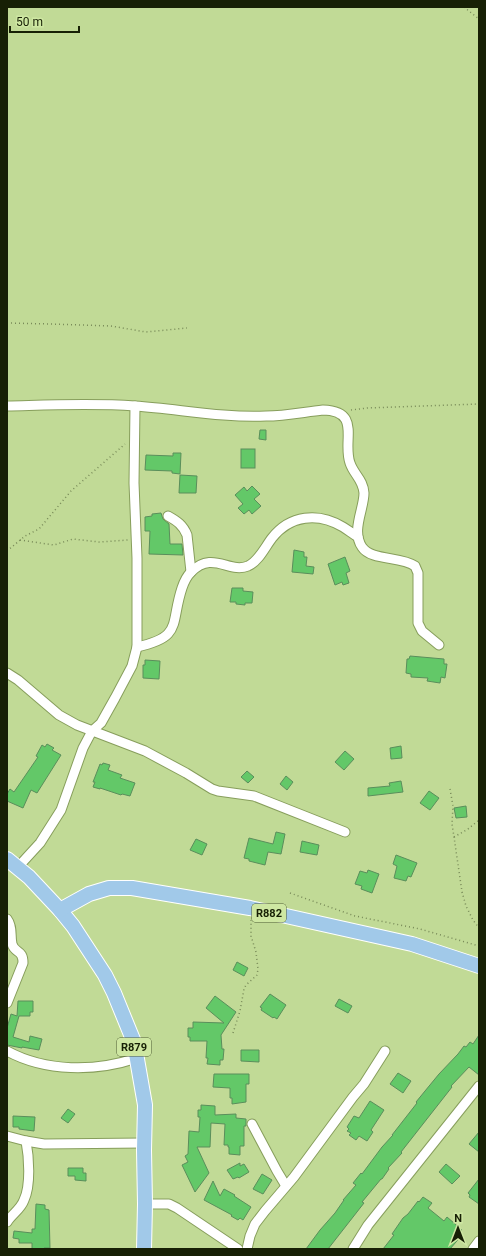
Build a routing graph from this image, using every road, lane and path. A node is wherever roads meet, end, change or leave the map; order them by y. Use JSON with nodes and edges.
{"nodes":[{"id":1,"x":464,"y":7,"type":"edge"},
{"id":2,"x":479,"y":19,"type":"edge"},
{"id":3,"x":7,"y":323,"type":"edge"},
{"id":4,"x":187,"y":328,"type":"dead end"},
{"id":5,"x":479,"y":404,"type":"edge"},
{"id":6,"x":7,"y":406,"type":"edge"},
{"id":7,"x":135,"y":406,"type":"junction"},
{"id":8,"x":339,"y":412,"type":"junction"},
{"id":9,"x":134,"y":436,"type":"junction"},
{"id":10,"x":168,"y":516,"type":"dead end"},
{"id":11,"x":358,"y":537,"type":"junction"},
{"id":12,"x":20,"y":540,"type":"junction"},
{"id":13,"x":136,"y":540,"type":"junction"},
{"id":14,"x":7,"y":550,"type":"edge"},
{"id":15,"x":191,"y":572,"type":"junction"},
{"id":16,"x":439,"y":645,"type":"dead end"},
{"id":17,"x":137,"y":647,"type":"junction"},
{"id":18,"x":7,"y":673,"type":"edge"},
{"id":19,"x":92,"y":731,"type":"junction"},
{"id":20,"x":450,"y":789,"type":"dead end"},
{"id":21,"x":479,"y":820,"type":"edge"},
{"id":22,"x":345,"y":832,"type":"dead end"},
{"id":23,"x":454,"y":837,"type":"junction"},
{"id":24,"x":12,"y":863,"type":"edge"},
{"id":25,"x":290,"y":893,"type":"dead end"},
{"id":26,"x":250,"y":908,"type":"junction"},
{"id":27,"x":60,"y":910,"type":"junction"},
{"id":28,"x":7,"y":919,"type":"edge"},
{"id":29,"x":479,"y":928,"type":"edge"},
{"id":30,"x":479,"y":946,"type":"edge"},
{"id":31,"x":479,"y":966,"type":"edge"},
{"id":32,"x":7,"y":1002,"type":"edge"},
{"id":33,"x":233,"y":1033,"type":"dead end"},
{"id":34,"x":7,"y":1051,"type":"edge"},
{"id":35,"x":385,"y":1051,"type":"dead end"},
{"id":36,"x":136,"y":1058,"type":"junction"},
{"id":37,"x":479,"y":1086,"type":"edge"},
{"id":38,"x":252,"y":1124,"type":"dead end"},
{"id":39,"x":7,"y":1136,"type":"edge"},
{"id":40,"x":26,"y":1141,"type":"junction"},
{"id":41,"x":144,"y":1143,"type":"junction"},
{"id":42,"x":286,"y":1186,"type":"junction"},
{"id":43,"x":145,"y":1204,"type":"junction"},
{"id":44,"x":7,"y":1222,"type":"edge"},
{"id":45,"x":479,"y":1241,"type":"edge"},
{"id":46,"x":144,"y":1249,"type":"edge"},
{"id":47,"x":238,"y":1249,"type":"edge"},
{"id":48,"x":247,"y":1249,"type":"edge"},
{"id":49,"x":353,"y":1249,"type":"edge"},
{"id":50,"x":473,"y":1249,"type":"edge"}],
"edges":[{"from":1,"to":2,"type":"path"},
{"from":3,"to":4,"type":"path"},
{"from":5,"to":8,"type":"path"},
{"from":6,"to":7,"type":"street"},
{"from":7,"to":8,"type":"street"},
{"from":7,"to":9,"type":"street"},
{"from":8,"to":11,"type":"street"},
{"from":9,"to":12,"type":"path"},
{"from":9,"to":13,"type":"street"},
{"from":10,"to":15,"type":"street"},
{"from":11,"to":15,"type":"street"},
{"from":11,"to":16,"type":"street"},
{"from":12,"to":13,"type":"path"},
{"from":12,"to":14,"type":"path"},
{"from":13,"to":17,"type":"street"},
{"from":15,"to":17,"type":"street"},
{"from":17,"to":19,"type":"street"},
{"from":18,"to":19,"type":"street"},
{"from":19,"to":22,"type":"street"},
{"from":19,"to":24,"type":"street"},
{"from":20,"to":23,"type":"path"},
{"from":21,"to":23,"type":"path"},
{"from":23,"to":29,"type":"path"},
{"from":24,"to":27,"type":"main road","number":"R879"},
{"from":25,"to":30,"type":"path"},
{"from":26,"to":27,"type":"main road","number":"R882"},
{"from":26,"to":31,"type":"main road","number":"R882"},
{"from":26,"to":33,"type":"path"},
{"from":27,"to":36,"type":"main road","number":"R879"},
{"from":28,"to":32,"type":"street"},
{"from":34,"to":36,"type":"street"},
{"from":35,"to":42,"type":"street"},
{"from":36,"to":41,"type":"main road","number":"R879"},
{"from":37,"to":49,"type":"street"},
{"from":38,"to":42,"type":"street"},
{"from":39,"to":40,"type":"street"},
{"from":40,"to":41,"type":"street"},
{"from":40,"to":44,"type":"street"},
{"from":41,"to":43,"type":"main road","number":"R879"},
{"from":42,"to":48,"type":"street"},
{"from":43,"to":46,"type":"main road","number":"R879"},
{"from":43,"to":47,"type":"street"},
{"from":45,"to":50,"type":"street"}]}
